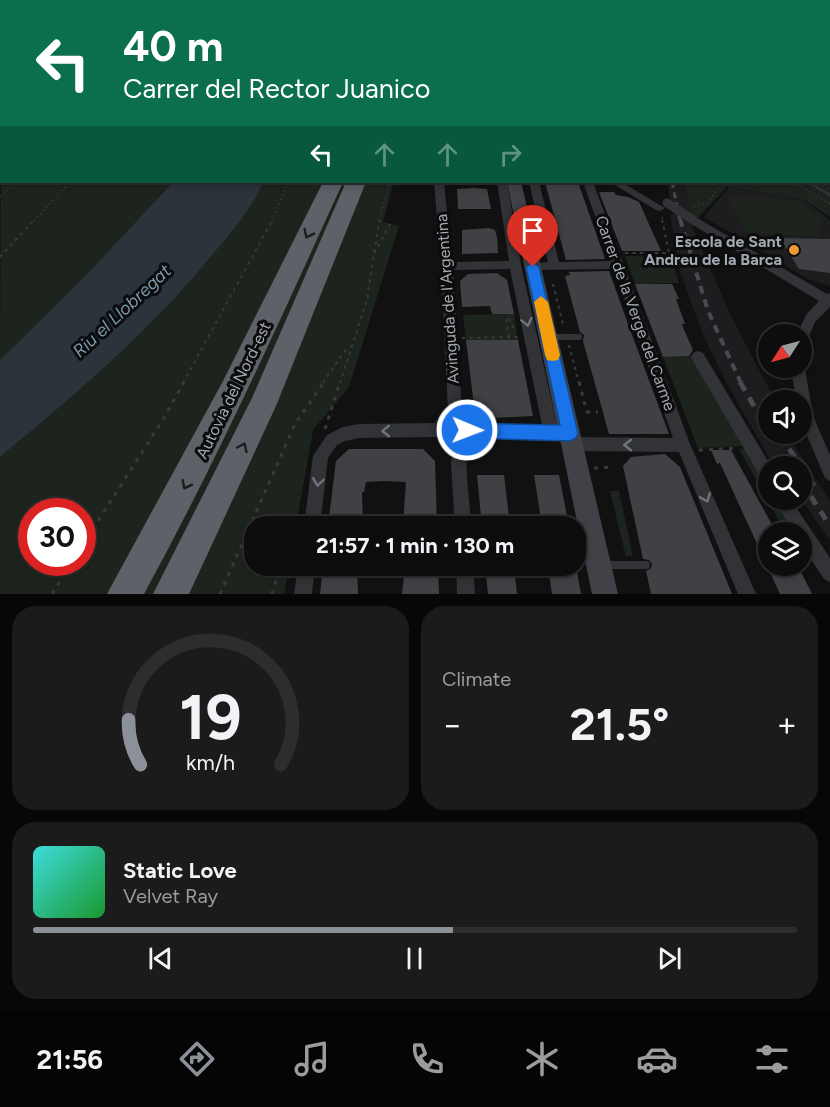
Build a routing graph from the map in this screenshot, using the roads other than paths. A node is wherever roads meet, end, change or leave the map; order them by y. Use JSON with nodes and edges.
{"nodes":[{"id":1,"x":333,"y":183,"type":"edge"},
{"id":2,"x":356,"y":183,"type":"edge"},
{"id":3,"x":439,"y":183,"type":"edge"},
{"id":4,"x":501,"y":183,"type":"edge"},
{"id":5,"x":514,"y":183,"type":"edge"},
{"id":6,"x":534,"y":183,"type":"edge"},
{"id":7,"x":588,"y":183,"type":"edge"},
{"id":8,"x":617,"y":183,"type":"edge"},
{"id":9,"x":632,"y":183,"type":"edge"},
{"id":10,"x":663,"y":206,"type":"junction"},
{"id":11,"x":620,"y":259,"type":"junction"},
{"id":12,"x":447,"y":266,"type":"junction"},
{"id":13,"x":524,"y":266,"type":"junction"},
{"id":14,"x":555,"y":267,"type":"junction"},
{"id":15,"x":829,"y":300,"type":"edge"},
{"id":16,"x":808,"y":324,"type":"edge"},
{"id":17,"x":549,"y":337,"type":"junction"},
{"id":18,"x":579,"y":337,"type":"dead end"},
{"id":19,"x":698,"y":357,"type":"dead end"},
{"id":20,"x":800,"y":378,"type":"edge"},
{"id":21,"x":455,"y":416,"type":"junction"},
{"id":22,"x":441,"y":430,"type":"junction"},
{"id":23,"x":464,"y":435,"type":"junction"},
{"id":24,"x":564,"y":436,"type":"junction"},
{"id":25,"x":690,"y":447,"type":"junction"},
{"id":26,"x":758,"y":462,"type":"edge"},
{"id":27,"x":830,"y":473,"type":"edge"},
{"id":28,"x":789,"y":510,"type":"edge"},
{"id":29,"x":313,"y":516,"type":"edge"},
{"id":30,"x":462,"y":516,"type":"edge"},
{"id":31,"x":599,"y":565,"type":"junction"},
{"id":32,"x":646,"y":565,"type":"dead end"},
{"id":33,"x":830,"y":573,"type":"edge"},
{"id":34,"x":306,"y":576,"type":"edge"},
{"id":35,"x":465,"y":576,"type":"edge"},
{"id":36,"x":126,"y":594,"type":"edge"},
{"id":37,"x":171,"y":594,"type":"edge"},
{"id":38,"x":303,"y":594,"type":"edge"},
{"id":39,"x":466,"y":594,"type":"edge"},
{"id":40,"x":605,"y":594,"type":"edge"},
{"id":41,"x":747,"y":594,"type":"edge"}],
"edges":[{"from":1,"to":36,"type":"highway","name":"Autovia del Nord-est","one_way":true},
{"from":37,"to":2,"type":"highway","name":"Autovia del Nord-est","one_way":true},
{"from":3,"to":12,"type":"street","name":"Avinguda de l'Argentina"},
{"from":4,"to":13,"type":"street"},
{"from":5,"to":13,"type":"main road"},
{"from":6,"to":14,"type":"street"},
{"from":7,"to":11,"type":"street","name":"Carrer de la Verge del Carme"},
{"from":8,"to":10,"type":"street"},
{"from":9,"to":10,"type":"street"},
{"from":10,"to":15,"type":"street","bridge":true},
{"from":11,"to":14,"type":"street"},
{"from":11,"to":25,"type":"street","name":"Carrer de la Verge del Carme"},
{"from":12,"to":13,"type":"street"},
{"from":12,"to":21,"type":"street","name":"Avinguda de l'Argentina"},
{"from":13,"to":14,"type":"street"},
{"from":13,"to":17,"type":"main road"},
{"from":13,"to":24,"type":"street","one_way":true},
{"from":15,"to":16,"type":"street"},
{"from":17,"to":18,"type":"lane"},
{"from":17,"to":24,"type":"main road"},
{"from":19,"to":26,"type":"street"},
{"from":20,"to":27,"type":"street"},
{"from":21,"to":22,"type":"street"},
{"from":21,"to":23,"type":"street"},
{"from":22,"to":23,"type":"street"},
{"from":22,"to":29,"type":"street","one_way":true},
{"from":23,"to":24,"type":"street"},
{"from":23,"to":30,"type":"street"},
{"from":25,"to":24,"type":"street","one_way":true},
{"from":24,"to":31,"type":"main road"},
{"from":25,"to":41,"type":"street","name":"Carrer de la Verge del Carme","one_way":true},
{"from":28,"to":33,"type":"street"},
{"from":31,"to":32,"type":"lane"},
{"from":31,"to":40,"type":"main road"},
{"from":34,"to":38,"type":"street"},
{"from":35,"to":39,"type":"street"}]}
